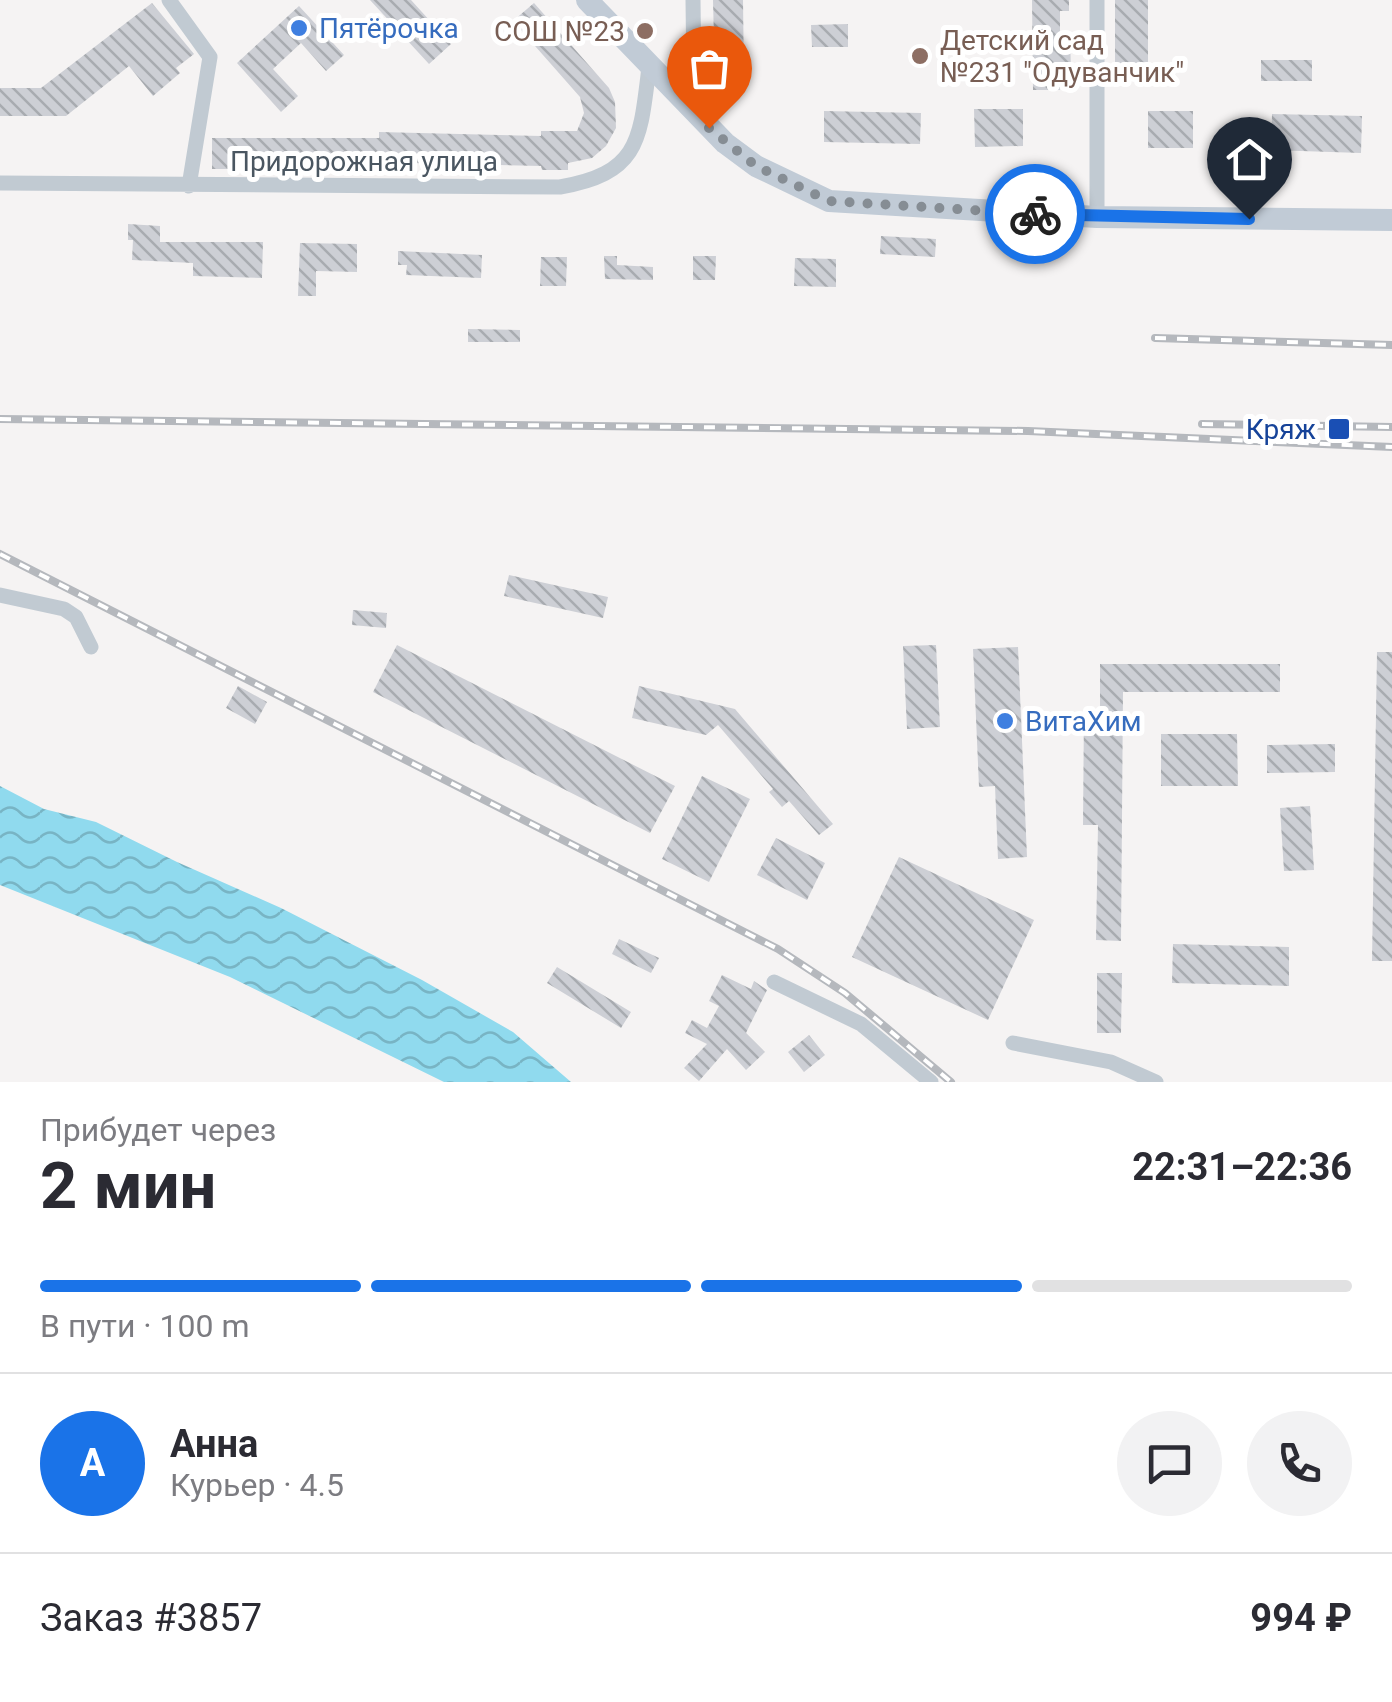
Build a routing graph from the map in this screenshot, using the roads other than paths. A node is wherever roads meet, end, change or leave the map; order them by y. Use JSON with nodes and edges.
{"nodes":[{"id":1,"x":169,"y":0,"type":"edge"},
{"id":2,"x":587,"y":0,"type":"edge"},
{"id":3,"x":693,"y":0,"type":"edge"},
{"id":4,"x":1097,"y":0,"type":"edge"},
{"id":5,"x":648,"y":67,"type":"junction"},
{"id":6,"x":685,"y":104,"type":"junction"},
{"id":7,"x":0,"y":183,"type":"edge"},
{"id":8,"x":188,"y":186,"type":"junction"},
{"id":9,"x":1098,"y":217,"type":"junction"},
{"id":10,"x":1392,"y":220,"type":"edge"},
{"id":11,"x":0,"y":594,"type":"edge"},
{"id":12,"x":91,"y":647,"type":"dead end"},
{"id":13,"x":774,"y":982,"type":"dead end"},
{"id":14,"x":1013,"y":1042,"type":"dead end"},
{"id":15,"x":931,"y":1082,"type":"edge"},
{"id":16,"x":1156,"y":1082,"type":"edge"}],
"edges":[{"from":1,"to":8,"type":"street"},
{"from":2,"to":5,"type":"main road"},
{"from":3,"to":6,"type":"street"},
{"from":4,"to":9,"type":"street"},
{"from":5,"to":6,"type":"main road"},
{"from":5,"to":8,"type":"street","name":"Придорожная улица"},
{"from":6,"to":9,"type":"main road"},
{"from":7,"to":8,"type":"street","name":"Придорожная улица"},
{"from":9,"to":10,"type":"main road"},
{"from":11,"to":12,"type":"street"},
{"from":13,"to":15,"type":"street"},
{"from":14,"to":16,"type":"street"}]}
